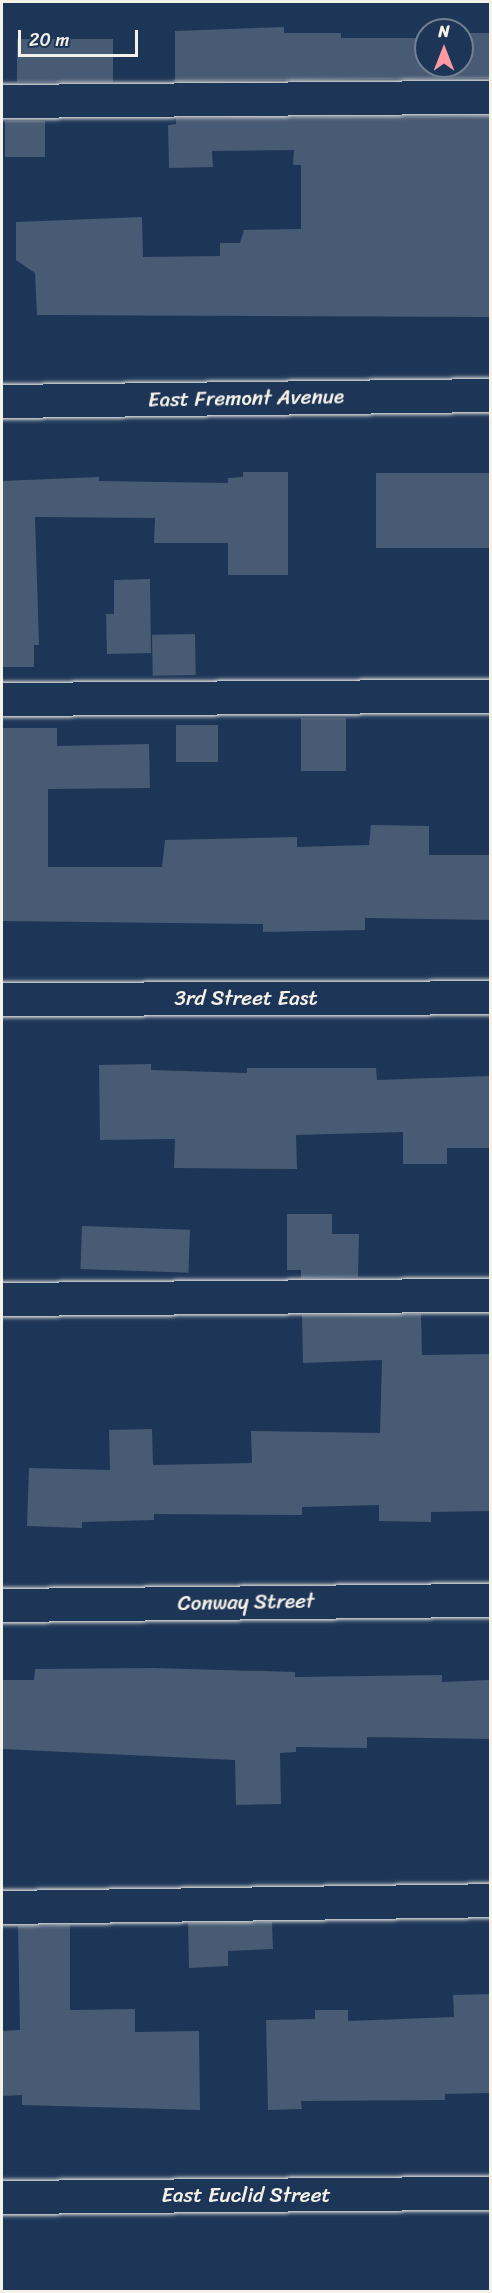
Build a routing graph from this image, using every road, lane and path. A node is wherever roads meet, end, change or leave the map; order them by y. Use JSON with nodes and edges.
{"nodes":[{"id":1,"x":490,"y":97,"type":"edge"},
{"id":2,"x":2,"y":101,"type":"edge"},
{"id":3,"x":490,"y":395,"type":"edge"},
{"id":4,"x":2,"y":401,"type":"edge"},
{"id":5,"x":490,"y":696,"type":"edge"},
{"id":6,"x":2,"y":699,"type":"edge"},
{"id":7,"x":490,"y":997,"type":"edge"},
{"id":8,"x":2,"y":999,"type":"edge"},
{"id":9,"x":490,"y":1295,"type":"edge"},
{"id":10,"x":2,"y":1299,"type":"edge"},
{"id":11,"x":490,"y":1600,"type":"edge"},
{"id":12,"x":2,"y":1605,"type":"edge"},
{"id":13,"x":490,"y":1900,"type":"edge"},
{"id":14,"x":2,"y":1907,"type":"edge"},
{"id":15,"x":490,"y":2193,"type":"edge"},
{"id":16,"x":2,"y":2197,"type":"edge"}],
"edges":[{"from":1,"to":2,"type":"street"},
{"from":3,"to":4,"type":"street","name":"East Fremont Avenue"},
{"from":5,"to":6,"type":"street"},
{"from":7,"to":8,"type":"street","name":"3rd Street East"},
{"from":9,"to":10,"type":"street"},
{"from":11,"to":12,"type":"street","name":"Conway Street"},
{"from":13,"to":14,"type":"street"},
{"from":15,"to":16,"type":"street","name":"East Euclid Street"}]}
